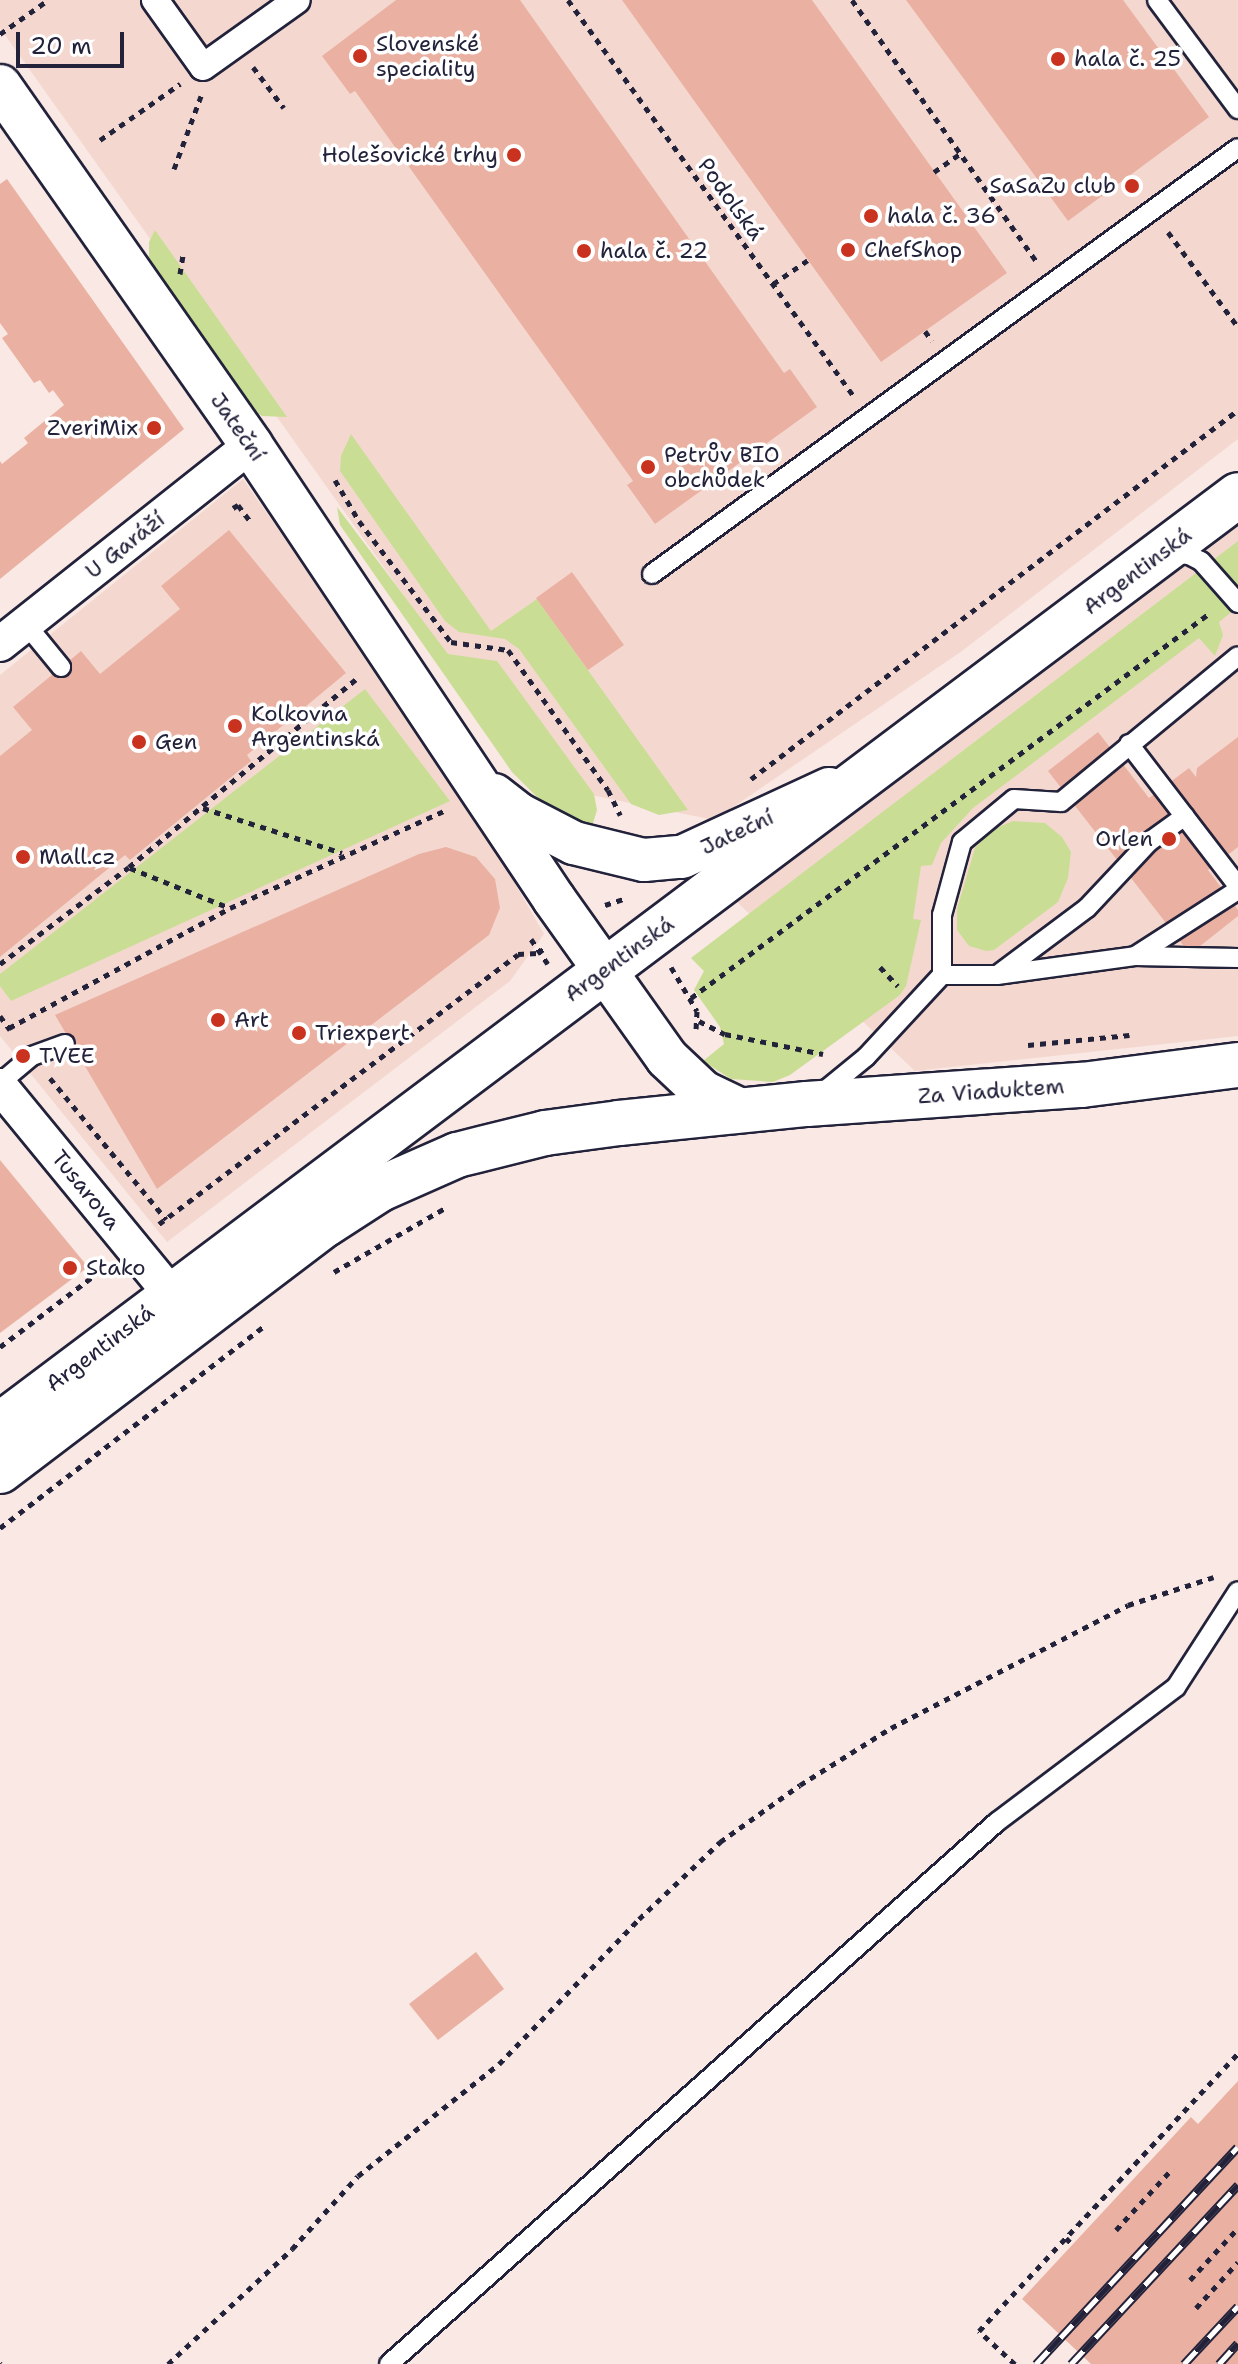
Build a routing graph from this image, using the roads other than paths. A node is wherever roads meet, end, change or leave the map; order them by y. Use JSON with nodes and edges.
{"nodes":[{"id":1,"x":155,"y":0,"type":"edge"},
{"id":2,"x":297,"y":0,"type":"edge"},
{"id":3,"x":1157,"y":0,"type":"edge"},
{"id":4,"x":1238,"y":109,"type":"edge"},
{"id":5,"x":6,"y":111,"type":"edge"},
{"id":6,"x":1238,"y":148,"type":"edge"},
{"id":7,"x":251,"y":445,"type":"junction"},
{"id":8,"x":1238,"y":495,"type":"edge"},
{"id":9,"x":1160,"y":554,"type":"junction"},
{"id":10,"x":652,"y":574,"type":"dead end"},
{"id":11,"x":1238,"y":603,"type":"edge"},
{"id":12,"x":12,"y":634,"type":"edge"},
{"id":13,"x":1238,"y":656,"type":"edge"},
{"id":14,"x":61,"y":667,"type":"dead end"},
{"id":15,"x":1129,"y":744,"type":"junction"},
{"id":16,"x":875,"y":767,"type":"junction"},
{"id":17,"x":464,"y":789,"type":"junction"},
{"id":18,"x":1185,"y":816,"type":"junction"},
{"id":19,"x":1238,"y":888,"type":"edge"},
{"id":20,"x":1135,"y":956,"type":"junction"},
{"id":21,"x":1238,"y":958,"type":"edge"},
{"id":22,"x":604,"y":969,"type":"junction"},
{"id":23,"x":942,"y":975,"type":"junction"},
{"id":24,"x":997,"y":975,"type":"junction"},
{"id":25,"x":65,"y":1044,"type":"dead end"},
{"id":26,"x":1238,"y":1065,"type":"edge"},
{"id":27,"x":0,"y":1085,"type":"edge"},
{"id":28,"x":807,"y":1104,"type":"junction"},
{"id":29,"x":743,"y":1111,"type":"junction"},
{"id":30,"x":171,"y":1294,"type":"junction"},
{"id":31,"x":0,"y":1425,"type":"edge"},
{"id":32,"x":0,"y":1471,"type":"edge"},
{"id":33,"x":1238,"y":1591,"type":"edge"},
{"id":34,"x":389,"y":2364,"type":"edge"}],
"edges":[{"from":1,"to":2,"type":"street"},
{"from":3,"to":4,"type":"lane"},
{"from":5,"to":7,"type":"street","name":"Jateční"},
{"from":6,"to":10,"type":"lane"},
{"from":7,"to":12,"type":"street","name":"U Garáží"},
{"from":7,"to":17,"type":"street","name":"Jateční"},
{"from":8,"to":9,"type":"main road","name":"Argentinská"},
{"from":9,"to":11,"type":"lane"},
{"from":9,"to":16,"type":"main road","name":"Argentinská"},
{"from":12,"to":14,"type":"lane"},
{"from":13,"to":15,"type":"lane"},
{"from":15,"to":18,"type":"lane"},
{"from":15,"to":23,"type":"lane"},
{"from":16,"to":17,"type":"street","name":"Jateční"},
{"from":16,"to":22,"type":"main road","name":"Argentinská"},
{"from":17,"to":22,"type":"street","name":"Jateční"},
{"from":18,"to":19,"type":"lane"},
{"from":18,"to":24,"type":"lane"},
{"from":19,"to":20,"type":"lane"},
{"from":20,"to":21,"type":"lane"},
{"from":20,"to":24,"type":"lane"},
{"from":22,"to":29,"type":"street","name":"Jateční"},
{"from":22,"to":30,"type":"main road","name":"Argentinská"},
{"from":23,"to":24,"type":"lane"},
{"from":23,"to":28,"type":"lane"},
{"from":25,"to":27,"type":"lane"},
{"from":26,"to":28,"type":"main road","name":"Za Viaduktem"},
{"from":27,"to":30,"type":"street","name":"Tusarova"},
{"from":28,"to":29,"type":"main road","name":"Za Viaduktem"},
{"from":29,"to":32,"type":"main road","name":"Argentinská"},
{"from":30,"to":31,"type":"main road","name":"Argentinská"},
{"from":33,"to":34,"type":"lane"}]}
